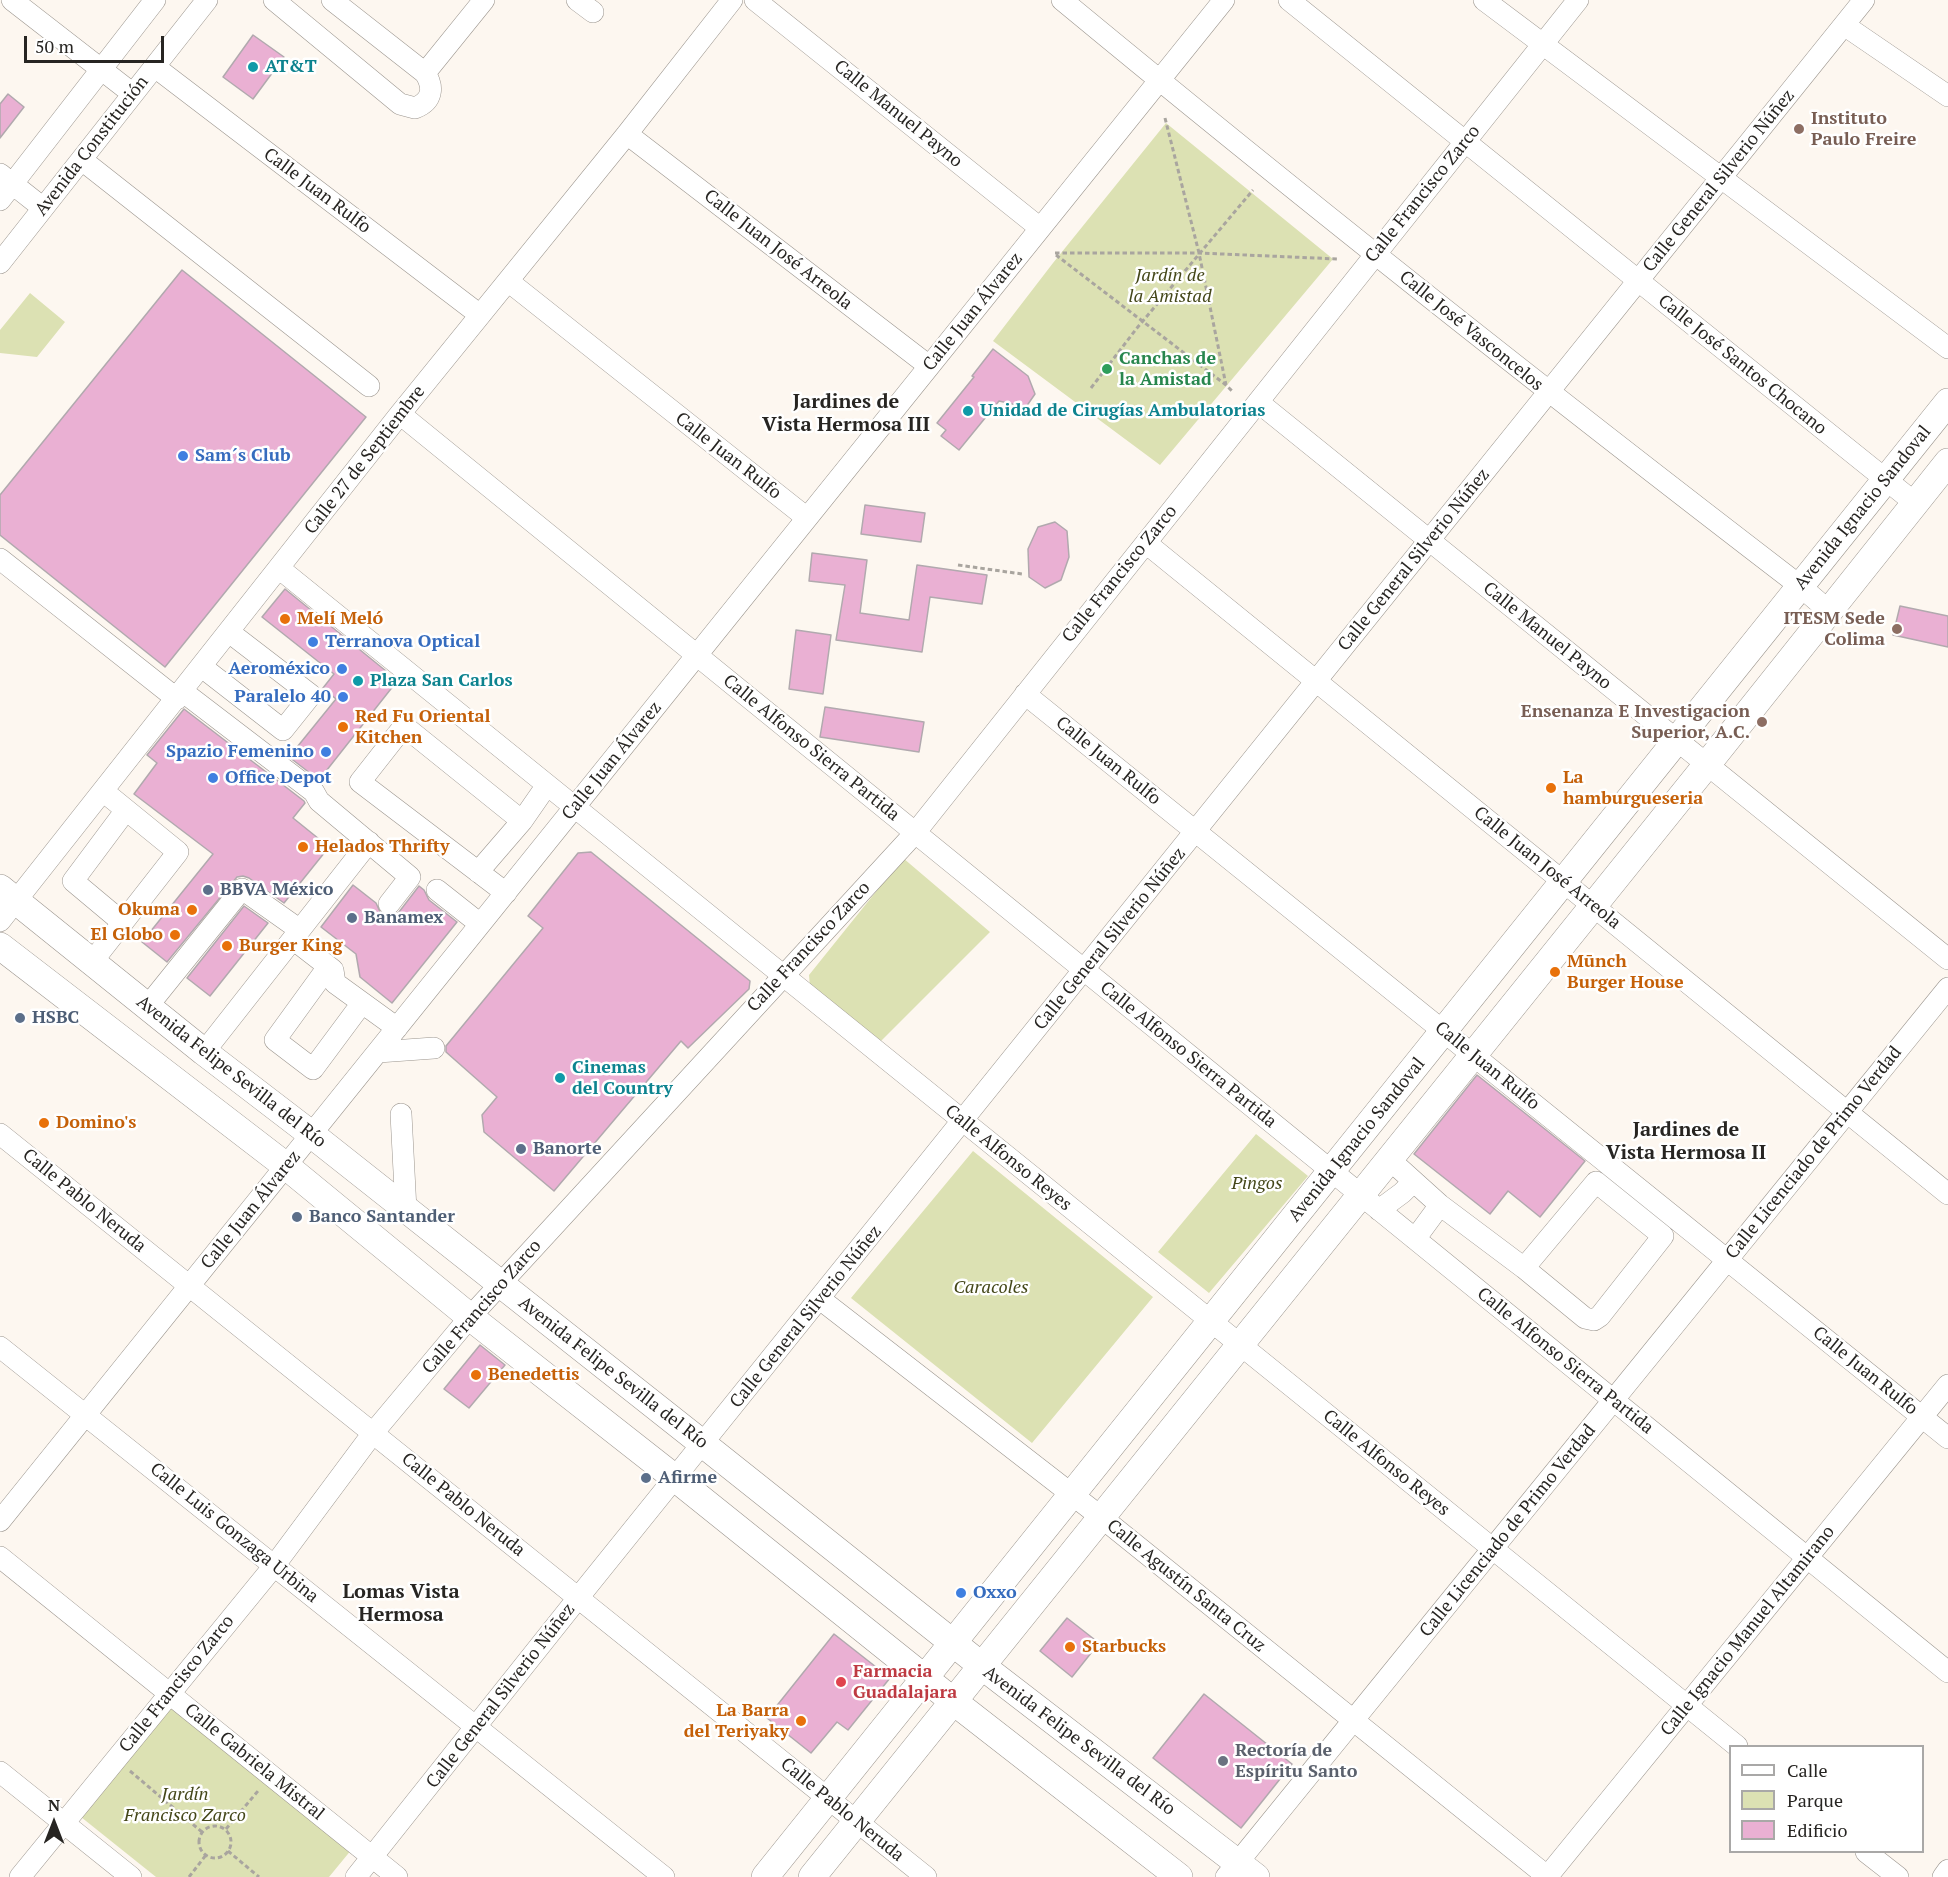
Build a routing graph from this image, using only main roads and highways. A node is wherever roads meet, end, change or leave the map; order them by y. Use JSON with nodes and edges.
{"nodes":[{"id":1,"x":1948,"y":402,"type":"edge"},
{"id":2,"x":1948,"y":462,"type":"edge"},
{"id":3,"x":5,"y":904,"type":"edge"},
{"id":4,"x":0,"y":946,"type":"edge"},
{"id":5,"x":954,"y":1642,"type":"junction"},
{"id":6,"x":982,"y":1666,"type":"junction"},
{"id":7,"x":925,"y":1678,"type":"junction"},
{"id":8,"x":953,"y":1701,"type":"junction"},
{"id":9,"x":1240,"y":1872,"type":"edge"},
{"id":10,"x":765,"y":1877,"type":"edge"},
{"id":11,"x":812,"y":1877,"type":"edge"},
{"id":12,"x":1179,"y":1877,"type":"edge"}],
"edges":[{"from":1,"to":5,"type":"main road","name":"Avenida Ignacio Sandoval"},
{"from":2,"to":6,"type":"main road","name":"Avenida Ignacio Sandoval"},
{"from":3,"to":5,"type":"main road","name":"Avenida Felipe Sevilla del Río"},
{"from":4,"to":7,"type":"main road"},
{"from":5,"to":6,"type":"main road","name":"Avenida Felipe Sevilla del Río"},
{"from":5,"to":7,"type":"main road","name":"Avenida Ignacio Sandoval"},
{"from":6,"to":8,"type":"main road","name":"Avenida Ignacio Sandoval"},
{"from":6,"to":9,"type":"main road","name":"Avenida Felipe Sevilla del Río"},
{"from":7,"to":8,"type":"main road"},
{"from":7,"to":10,"type":"main road","name":"Avenida Ignacio Sandoval"},
{"from":8,"to":11,"type":"main road","name":"Avenida Ignacio Sandoval"},
{"from":8,"to":12,"type":"main road"}]}
